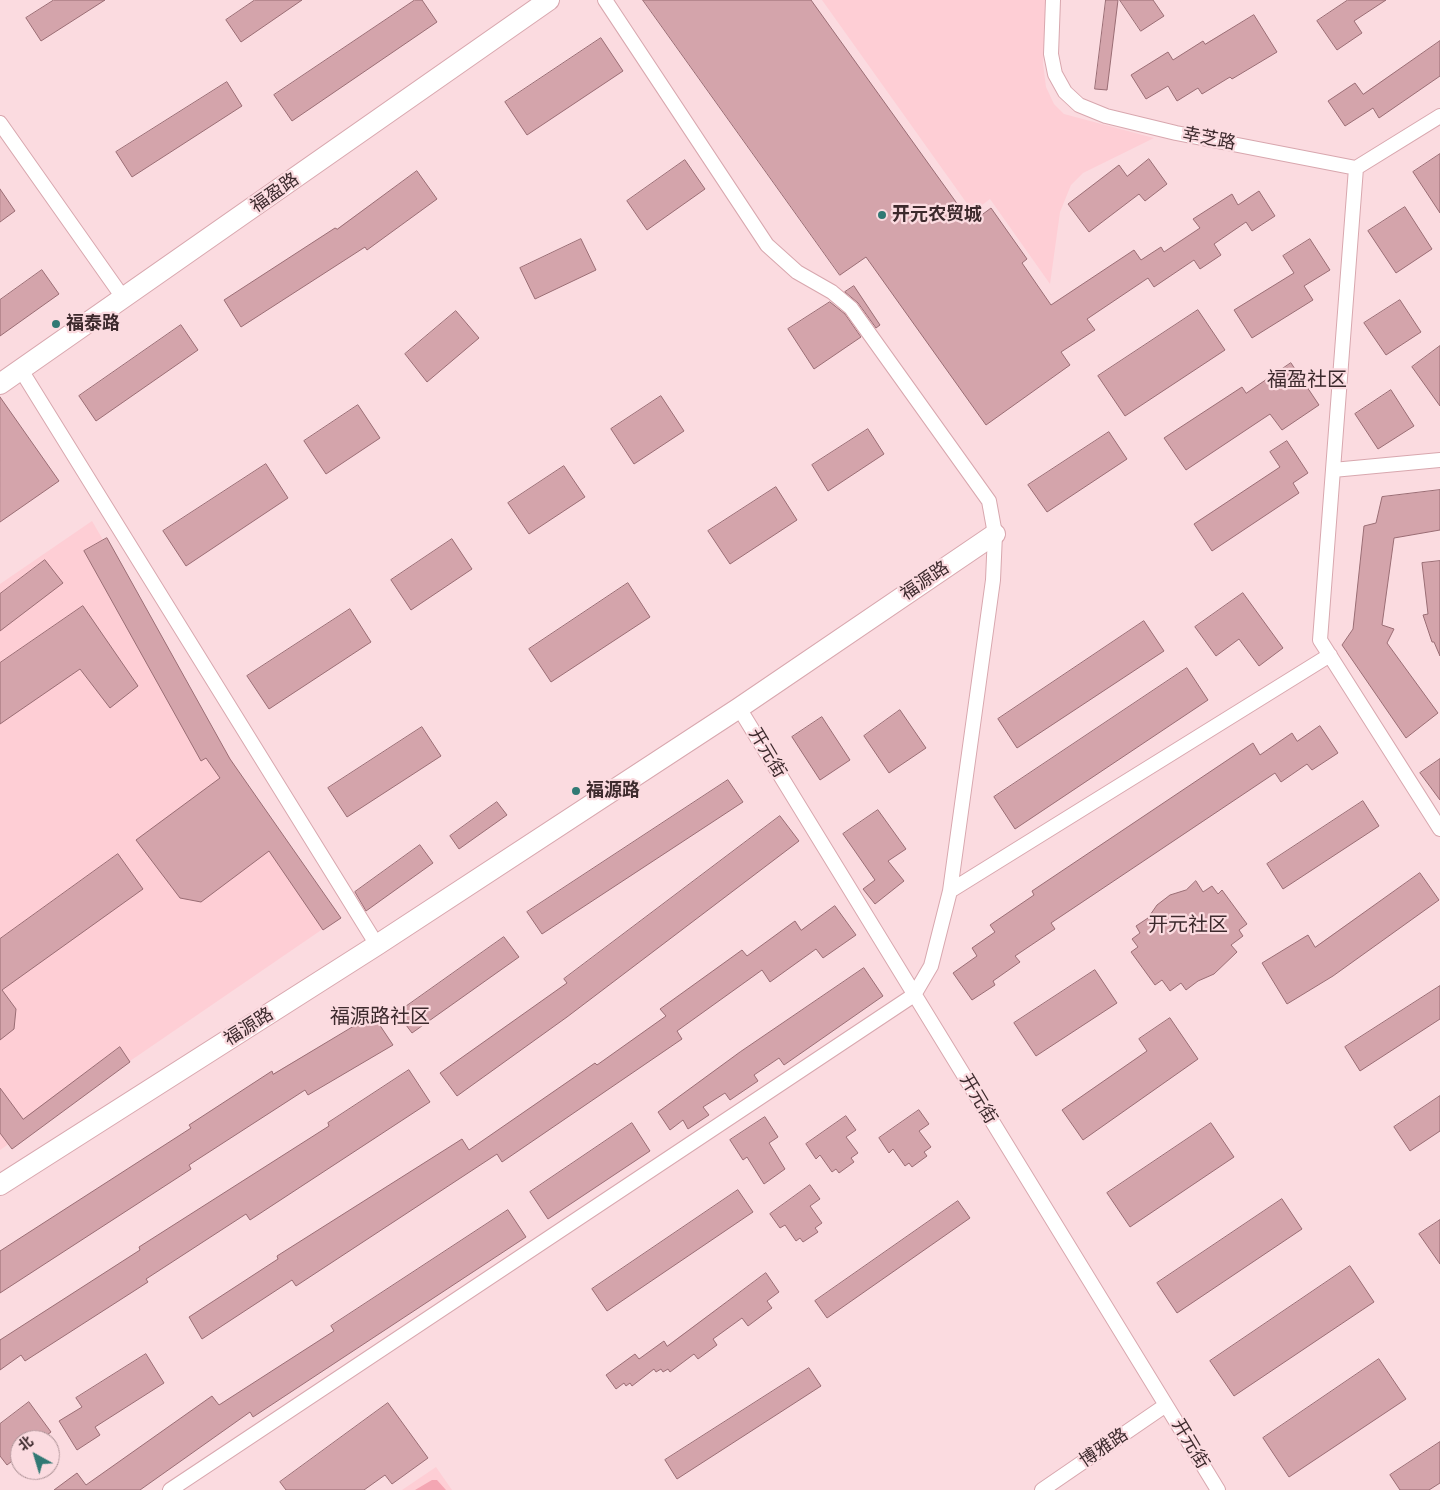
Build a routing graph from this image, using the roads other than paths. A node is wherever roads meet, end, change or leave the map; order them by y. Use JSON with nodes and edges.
{"nodes":[{"id":1,"x":549,"y":0,"type":"edge"},
{"id":2,"x":605,"y":0,"type":"edge"},
{"id":3,"x":1053,"y":0,"type":"edge"},
{"id":4,"x":1440,"y":116,"type":"edge"},
{"id":5,"x":0,"y":123,"type":"edge"},
{"id":6,"x":1356,"y":168,"type":"junction"},
{"id":7,"x":124,"y":299,"type":"junction"},
{"id":8,"x":21,"y":370,"type":"junction"},
{"id":9,"x":0,"y":384,"type":"edge"},
{"id":10,"x":1440,"y":460,"type":"edge"},
{"id":11,"x":1333,"y":470,"type":"junction"},
{"id":12,"x":996,"y":534,"type":"junction"},
{"id":13,"x":1330,"y":655,"type":"junction"},
{"id":14,"x":739,"y":708,"type":"junction"},
{"id":15,"x":1440,"y":829,"type":"edge"},
{"id":16,"x":950,"y":892,"type":"junction"},
{"id":17,"x":377,"y":945,"type":"junction"},
{"id":18,"x":914,"y":995,"type":"junction"},
{"id":19,"x":0,"y":1185,"type":"edge"},
{"id":20,"x":1166,"y":1405,"type":"junction"},
{"id":21,"x":170,"y":1490,"type":"edge"},
{"id":22,"x":1042,"y":1490,"type":"edge"},
{"id":23,"x":1218,"y":1490,"type":"edge"}],
"edges":[{"from":1,"to":7,"type":"street","name":"福盈路"},
{"from":2,"to":12,"type":"street"},
{"from":3,"to":6,"type":"street","name":"幸芝路"},
{"from":4,"to":6,"type":"street"},
{"from":5,"to":7,"type":"street"},
{"from":6,"to":11,"type":"street"},
{"from":7,"to":8,"type":"street","name":"福盈路"},
{"from":8,"to":9,"type":"street","name":"福盈路"},
{"from":8,"to":17,"type":"street"},
{"from":10,"to":11,"type":"street"},
{"from":11,"to":13,"type":"street"},
{"from":12,"to":14,"type":"street","name":"福源路"},
{"from":12,"to":16,"type":"street"},
{"from":13,"to":15,"type":"street"},
{"from":13,"to":16,"type":"street"},
{"from":14,"to":17,"type":"street","name":"福源路"},
{"from":14,"to":18,"type":"street","name":"开元街"},
{"from":16,"to":18,"type":"street"},
{"from":17,"to":19,"type":"street","name":"福源路"},
{"from":18,"to":20,"type":"street","name":"开元街"},
{"from":18,"to":21,"type":"street"},
{"from":20,"to":22,"type":"street","name":"博雅路"},
{"from":20,"to":23,"type":"street","name":"开元街"}]}
